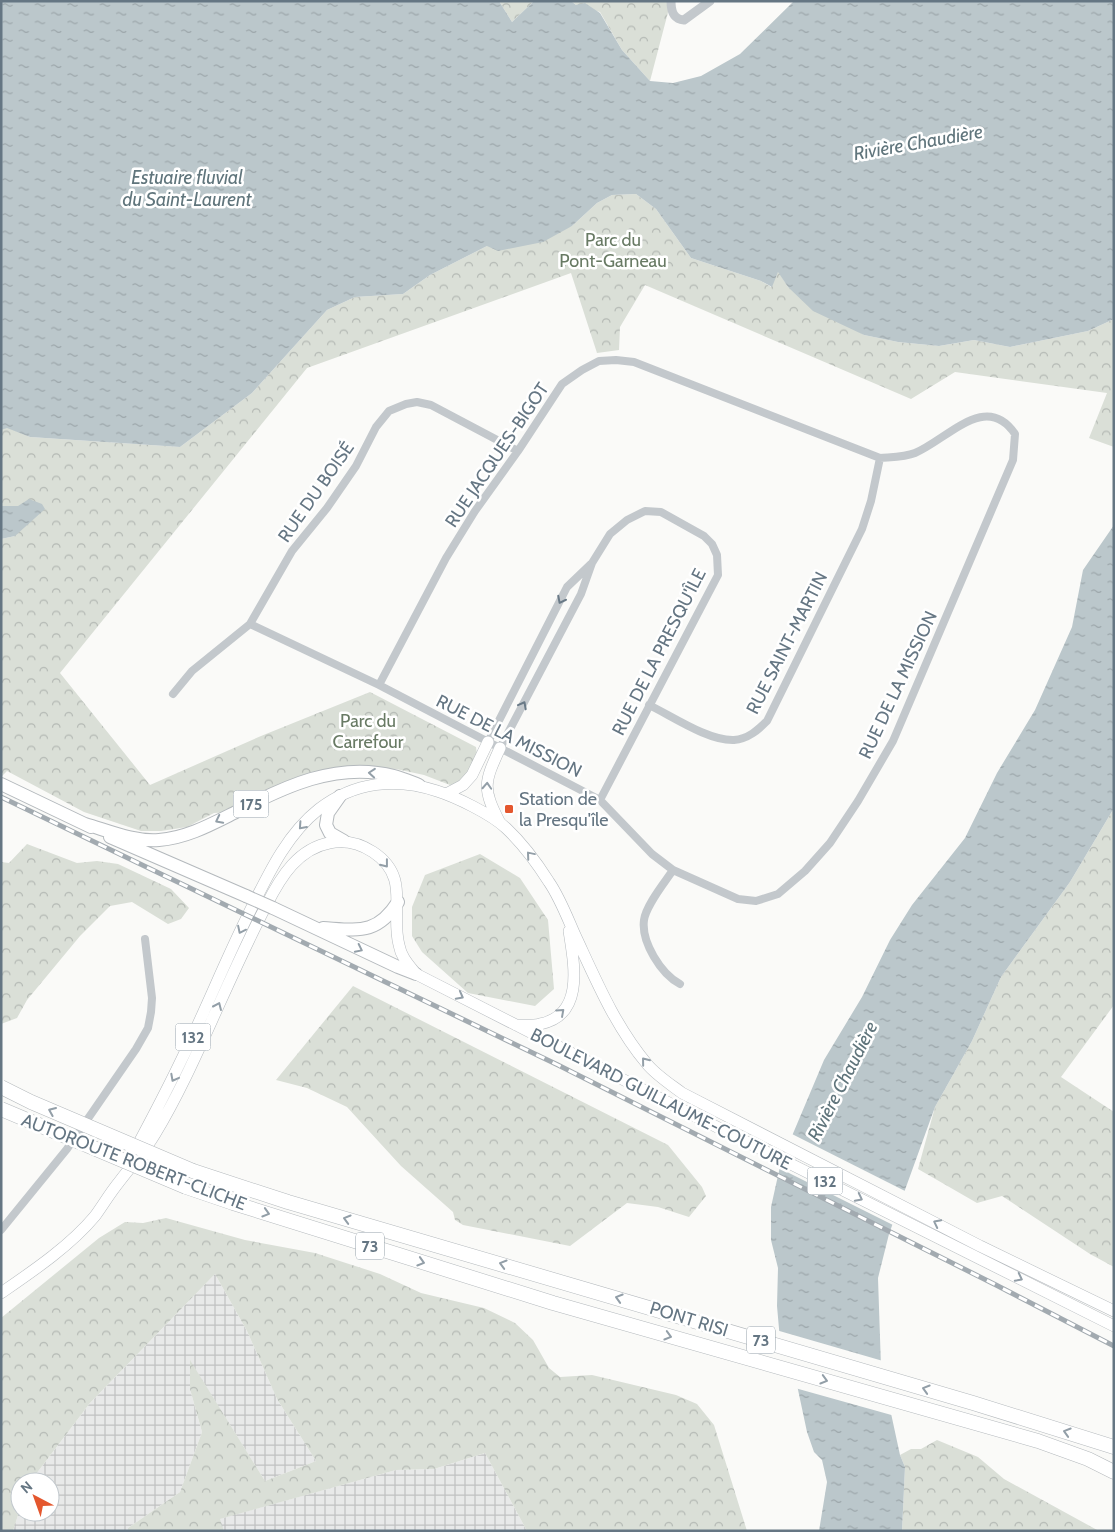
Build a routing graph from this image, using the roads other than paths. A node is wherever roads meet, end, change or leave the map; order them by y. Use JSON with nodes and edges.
{"nodes":[{"id":1,"x":671,"y":1,"type":"edge"},
{"id":2,"x":710,"y":1,"type":"edge"},
{"id":3,"x":518,"y":451,"type":"junction"},
{"id":4,"x":880,"y":458,"type":"junction"},
{"id":5,"x":592,"y":563,"type":"junction"},
{"id":6,"x":250,"y":624,"type":"junction"},
{"id":7,"x":379,"y":685,"type":"junction"},
{"id":8,"x":173,"y":694,"type":"dead end"},
{"id":9,"x":649,"y":704,"type":"junction"},
{"id":10,"x":488,"y":742,"type":"junction"},
{"id":11,"x":500,"y":748,"type":"junction"},
{"id":12,"x":1,"y":784,"type":"edge"},
{"id":13,"x":419,"y":785,"type":"junction"},
{"id":14,"x":446,"y":794,"type":"junction"},
{"id":15,"x":340,"y":796,"type":"junction"},
{"id":16,"x":600,"y":800,"type":"junction"},
{"id":17,"x":500,"y":823,"type":"junction"},
{"id":18,"x":85,"y":824,"type":"junction"},
{"id":19,"x":344,"y":841,"type":"junction"},
{"id":20,"x":673,"y":870,"type":"junction"},
{"id":21,"x":398,"y":902,"type":"junction"},
{"id":22,"x":567,"y":917,"type":"junction"},
{"id":23,"x":315,"y":928,"type":"junction"},
{"id":24,"x":145,"y":939,"type":"dead end"},
{"id":25,"x":416,"y":974,"type":"junction"},
{"id":26,"x":680,"y":984,"type":"dead end"},
{"id":27,"x":516,"y":1026,"type":"junction"},
{"id":28,"x":1,"y":1087,"type":"edge"},
{"id":29,"x":1,"y":1109,"type":"edge"},
{"id":30,"x":117,"y":1184,"type":"junction"},
{"id":31,"x":1,"y":1230,"type":"edge"},
{"id":32,"x":978,"y":1251,"type":"junction"},
{"id":33,"x":550,"y":1278,"type":"joint"},
{"id":34,"x":1,"y":1293,"type":"edge"},
{"id":35,"x":554,"y":1303,"type":"joint"},
{"id":36,"x":1114,"y":1311,"type":"edge"},
{"id":37,"x":1114,"y":1326,"type":"edge"},
{"id":38,"x":1114,"y":1447,"type":"edge"},
{"id":39,"x":1114,"y":1472,"type":"edge"}],
"edges":[{"from":1,"to":2,"type":"street"},
{"from":3,"to":4,"type":"street","name":"RUE JACQUES-BIGOT"},
{"from":3,"to":6,"type":"street","name":"RUE DU BOISÉ"},
{"from":3,"to":7,"type":"street","name":"RUE JACQUES-BIGOT"},
{"from":4,"to":9,"type":"street","name":"RUE SAINT-MARTIN"},
{"from":4,"to":20,"type":"street","name":"RUE DE LA MISSION"},
{"from":5,"to":9,"type":"street","name":"RUE DE LA PRESQU'ÎLE"},
{"from":5,"to":10,"type":"street","name":"RUE DE LA PRESQU'ÎLE","one_way":true},
{"from":11,"to":5,"type":"street","name":"RUE DE LA PRESQU'ÎLE","one_way":true},
{"from":6,"to":7,"type":"street","name":"RUE DE LA MISSION"},
{"from":6,"to":8,"type":"street","name":"RUE DU BOISÉ"},
{"from":7,"to":10,"type":"street","name":"RUE DE LA MISSION"},
{"from":9,"to":16,"type":"street","name":"RUE DE LA PRESQU'ÎLE"},
{"from":10,"to":11,"type":"street","name":"RUE DE LA MISSION"},
{"from":10,"to":14,"type":"main road"},
{"from":11,"to":16,"type":"street","name":"RUE DE LA MISSION"},
{"from":17,"to":11,"type":"main road","one_way":true},
{"from":12,"to":18,"type":"highway","name":"BOULEVARD GUILLAUME-COUTURE","number":"175"},
{"from":13,"to":14,"type":"main road","name":"BOULEVARD GUILLAUME-COUTURE","number":"132"},
{"from":13,"to":15,"type":"main road","number":"132"},
{"from":13,"to":18,"type":"highway","name":"BOULEVARD GUILLAUME-COUTURE","number":"175","one_way":true},
{"from":14,"to":17,"type":"main road","name":"BOULEVARD GUILLAUME-COUTURE","number":"132"},
{"from":15,"to":19,"type":"highway"},
{"from":15,"to":30,"type":"main road","number":"132","one_way":true},
{"from":16,"to":20,"type":"street","name":"RUE DE LA MISSION"},
{"from":22,"to":17,"type":"main road","name":"BOULEVARD GUILLAUME-COUTURE","number":"132","one_way":true},
{"from":18,"to":23,"type":"highway","name":"BOULEVARD GUILLAUME-COUTURE","number":"175","bridge":true},
{"from":19,"to":21,"type":"main road","number":"132","one_way":true},
{"from":30,"to":19,"type":"main road","number":"132","one_way":true},
{"from":20,"to":26,"type":"street"},
{"from":21,"to":23,"type":"highway"},
{"from":21,"to":25,"type":"main road","number":"132"},
{"from":27,"to":22,"type":"main road","one_way":true},
{"from":32,"to":22,"type":"main road","name":"BOULEVARD GUILLAUME-COUTURE","number":"132","one_way":true},
{"from":23,"to":25,"type":"highway","name":"BOULEVARD GUILLAUME-COUTURE","number":"175","one_way":true},
{"from":24,"to":31,"type":"street"},
{"from":25,"to":27,"type":"main road","name":"BOULEVARD GUILLAUME-COUTURE","number":"132","one_way":true},
{"from":27,"to":32,"type":"main road","name":"BOULEVARD GUILLAUME-COUTURE","number":"132","one_way":true},
{"from":33,"to":28,"type":"highway","name":"AUTOROUTE ROBERT-CLICHE","number":"73","one_way":true,"bridge":true},
{"from":29,"to":35,"type":"highway","name":"AUTOROUTE ROBERT-CLICHE","number":"73","one_way":true,"bridge":true},
{"from":30,"to":34,"type":"main road","number":"132"},
{"from":32,"to":36,"type":"main road","name":"BOULEVARD GUILLAUME-COUTURE","number":"132"},
{"from":32,"to":37,"type":"main road","name":"BOULEVARD GUILLAUME-COUTURE","number":"132","one_way":true},
{"from":38,"to":33,"type":"highway","name":"PONT RISI","number":"73","one_way":true},
{"from":35,"to":39,"type":"highway","name":"PONT RISI","number":"73","one_way":true}]}
